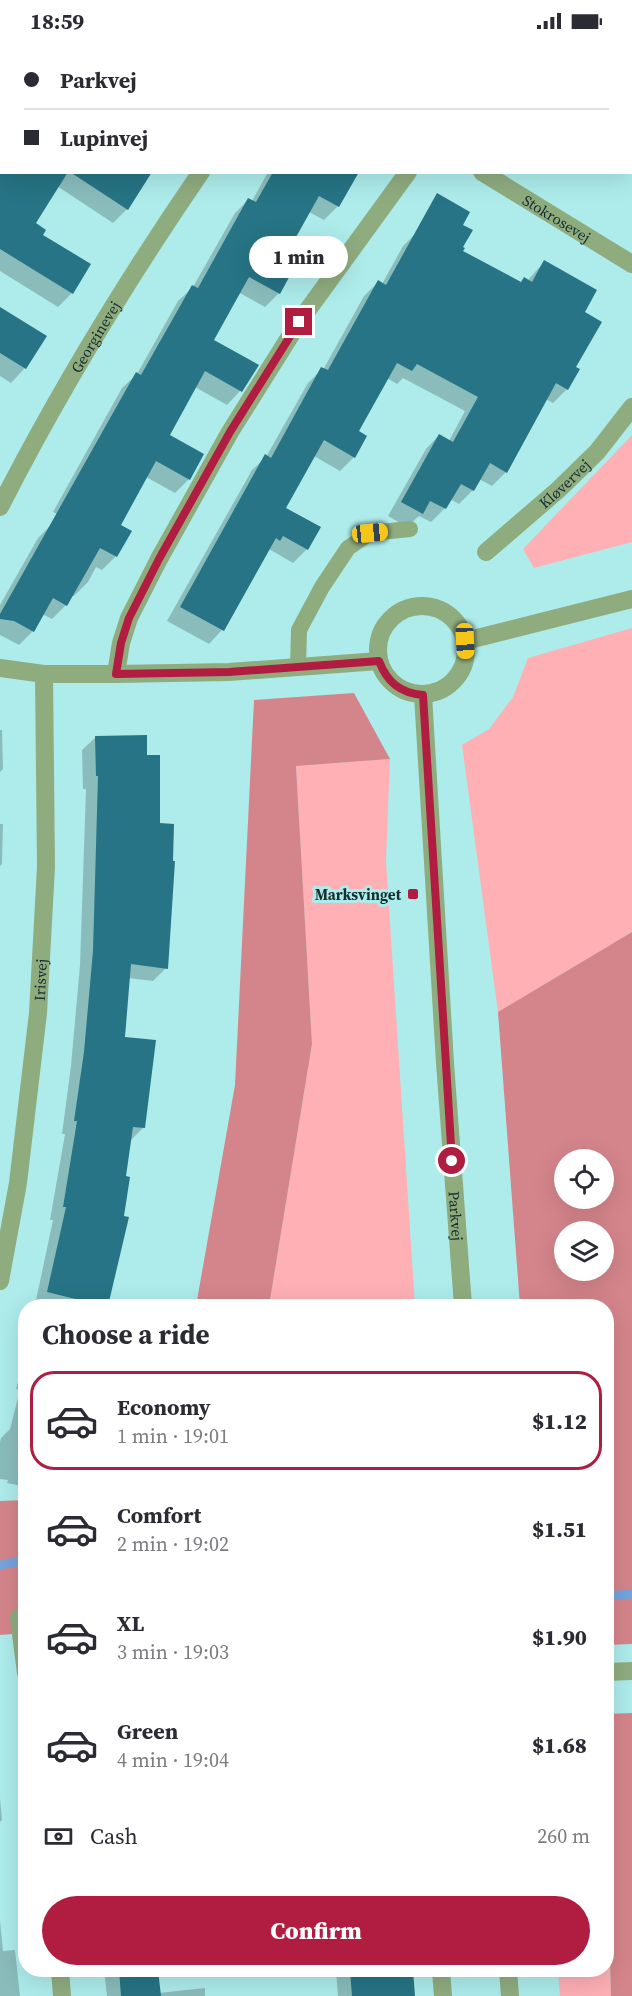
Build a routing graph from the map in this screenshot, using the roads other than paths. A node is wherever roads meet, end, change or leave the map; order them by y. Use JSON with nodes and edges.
{"nodes":[{"id":1,"x":200,"y":174,"type":"edge"},
{"id":2,"x":407,"y":174,"type":"edge"},
{"id":3,"x":485,"y":174,"type":"edge"},
{"id":4,"x":632,"y":264,"type":"edge"},
{"id":5,"x":632,"y":407,"type":"edge"},
{"id":6,"x":0,"y":507,"type":"edge"},
{"id":7,"x":410,"y":529,"type":"dead end"},
{"id":8,"x":486,"y":552,"type":"dead end"},
{"id":9,"x":632,"y":599,"type":"edge"},
{"id":10,"x":465,"y":641,"type":"junction"},
{"id":11,"x":379,"y":661,"type":"junction"},
{"id":12,"x":298,"y":667,"type":"junction"},
{"id":13,"x":0,"y":668,"type":"edge"},
{"id":14,"x":44,"y":674,"type":"junction"},
{"id":15,"x":116,"y":674,"type":"junction"},
{"id":16,"x":423,"y":695,"type":"junction"},
{"id":17,"x":0,"y":1281,"type":"edge"},
{"id":18,"x":463,"y":1299,"type":"edge"},
{"id":19,"x":632,"y":1671,"type":"edge"},
{"id":20,"x":614,"y":1672,"type":"edge"},
{"id":21,"x":61,"y":1977,"type":"edge"},
{"id":22,"x":441,"y":1977,"type":"edge"},
{"id":23,"x":509,"y":1977,"type":"edge"},
{"id":24,"x":62,"y":1996,"type":"edge"},
{"id":25,"x":442,"y":1996,"type":"edge"},
{"id":26,"x":510,"y":1996,"type":"edge"}],
"edges":[{"from":1,"to":6,"type":"street","name":"Georginevej"},
{"from":2,"to":15,"type":"street"},
{"from":3,"to":4,"type":"street","name":"Stokrosevej"},
{"from":5,"to":8,"type":"street","name":"Kløvervej"},
{"from":7,"to":12,"type":"lane"},
{"from":9,"to":10,"type":"street"},
{"from":10,"to":11,"type":"street"},
{"from":10,"to":16,"type":"street"},
{"from":11,"to":12,"type":"street"},
{"from":11,"to":16,"type":"street"},
{"from":12,"to":15,"type":"street"},
{"from":13,"to":14,"type":"street"},
{"from":14,"to":15,"type":"street"},
{"from":14,"to":17,"type":"street","name":"Irisvej"},
{"from":16,"to":18,"type":"street","name":"Parkvej"},
{"from":19,"to":20,"type":"street"},
{"from":21,"to":24,"type":"street"},
{"from":22,"to":25,"type":"street"},
{"from":23,"to":26,"type":"street"}]}
